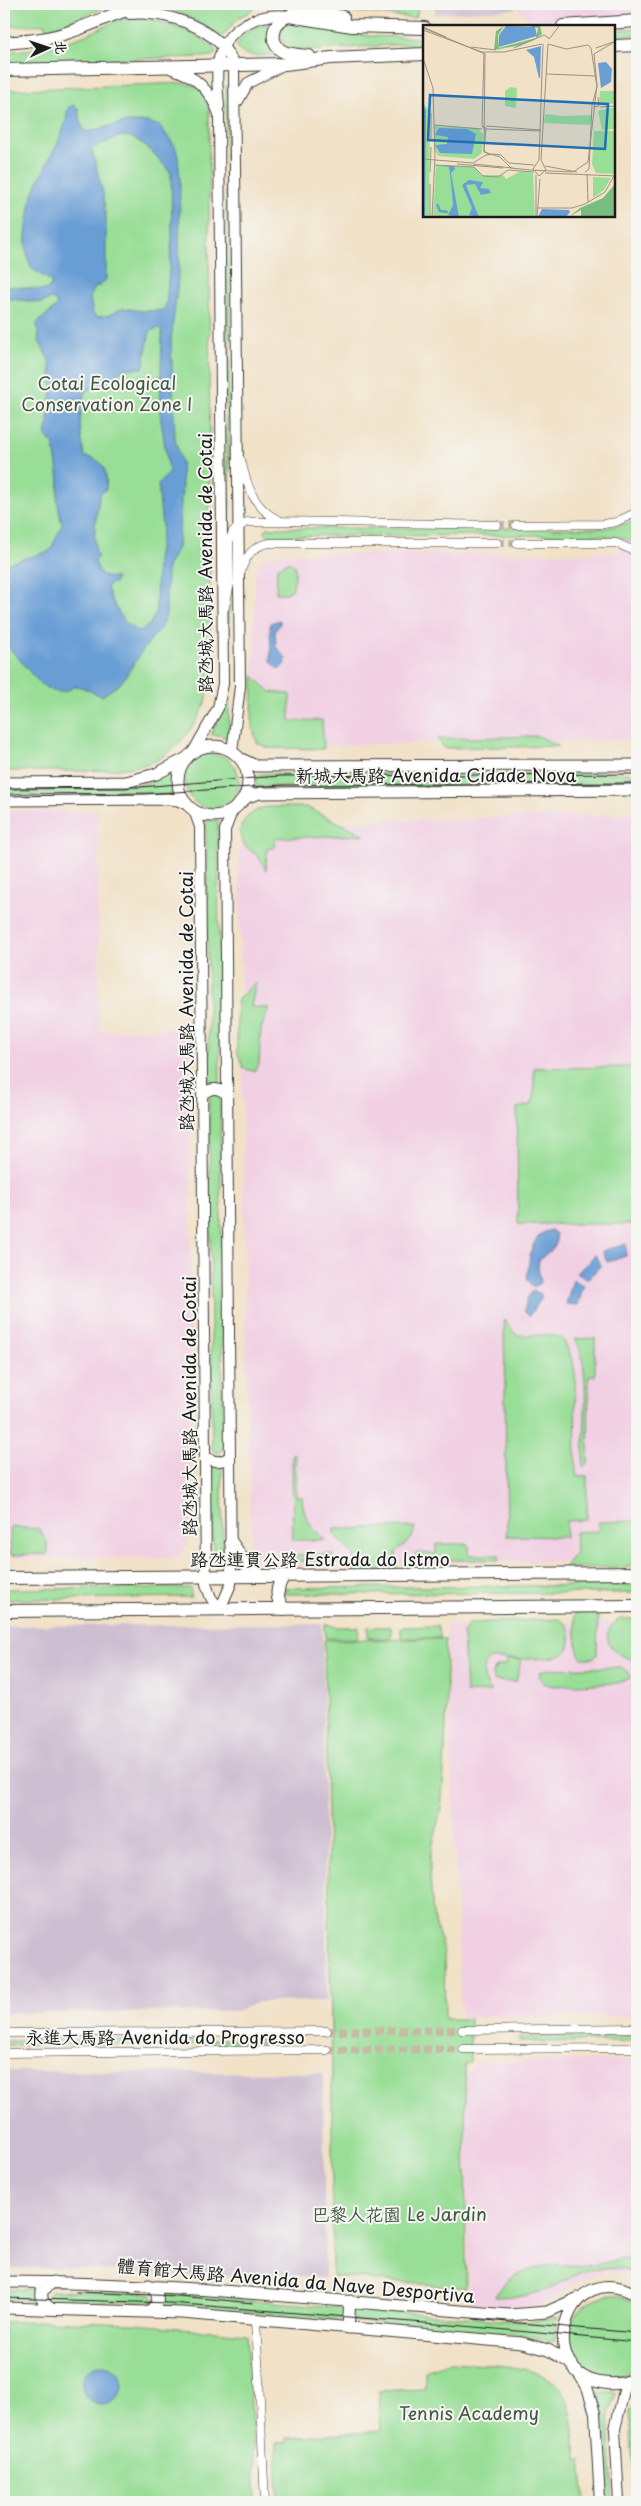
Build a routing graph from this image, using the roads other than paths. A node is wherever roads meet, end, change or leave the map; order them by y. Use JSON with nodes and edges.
{"nodes":[{"id":1,"x":155,"y":4,"type":"edge"},
{"id":2,"x":289,"y":10,"type":"edge"},
{"id":3,"x":107,"y":16,"type":"junction"},
{"id":4,"x":637,"y":21,"type":"edge"},
{"id":5,"x":578,"y":25,"type":"edge"},
{"id":6,"x":423,"y":28,"type":"edge"},
{"id":7,"x":4,"y":43,"type":"edge"},
{"id":8,"x":637,"y":45,"type":"edge"},
{"id":9,"x":616,"y":46,"type":"edge"},
{"id":10,"x":223,"y":48,"type":"junction"},
{"id":11,"x":423,"y":54,"type":"edge"},
{"id":12,"x":331,"y":58,"type":"junction"},
{"id":13,"x":218,"y":64,"type":"junction"},
{"id":14,"x":285,"y":64,"type":"junction"},
{"id":15,"x":234,"y":65,"type":"junction"},
{"id":16,"x":164,"y":66,"type":"junction"},
{"id":17,"x":4,"y":70,"type":"edge"},
{"id":18,"x":236,"y":106,"type":"junction"},
{"id":19,"x":219,"y":114,"type":"junction"},
{"id":20,"x":238,"y":448,"type":"junction"},
{"id":21,"x":637,"y":512,"type":"edge"},
{"id":22,"x":287,"y":522,"type":"junction"},
{"id":23,"x":497,"y":525,"type":"tunnel mouth"},
{"id":24,"x":516,"y":525,"type":"tunnel mouth"},
{"id":25,"x":239,"y":526,"type":"junction"},
{"id":26,"x":497,"y":543,"type":"tunnel mouth"},
{"id":27,"x":517,"y":543,"type":"tunnel mouth"},
{"id":28,"x":637,"y":552,"type":"edge"},
{"id":29,"x":239,"y":582,"type":"junction"},
{"id":30,"x":223,"y":624,"type":"junction"},
{"id":31,"x":190,"y":755,"type":"junction"},
{"id":32,"x":235,"y":755,"type":"junction"},
{"id":33,"x":634,"y":764,"type":"edge"},
{"id":34,"x":4,"y":784,"type":"edge"},
{"id":35,"x":637,"y":790,"type":"edge"},
{"id":36,"x":4,"y":800,"type":"edge"},
{"id":37,"x":238,"y":805,"type":"junction"},
{"id":38,"x":191,"y":807,"type":"junction"},
{"id":39,"x":202,"y":1095,"type":"junction"},
{"id":40,"x":227,"y":1095,"type":"junction"},
{"id":41,"x":205,"y":1456,"type":"junction"},
{"id":42,"x":230,"y":1456,"type":"junction"},
{"id":43,"x":231,"y":1542,"type":"junction"},
{"id":44,"x":637,"y":1573,"type":"edge"},
{"id":45,"x":206,"y":1576,"type":"junction"},
{"id":46,"x":231,"y":1576,"type":"junction"},
{"id":47,"x":261,"y":1576,"type":"junction"},
{"id":48,"x":284,"y":1576,"type":"junction"},
{"id":49,"x":4,"y":1578,"type":"edge"},
{"id":50,"x":637,"y":1606,"type":"edge"},
{"id":51,"x":220,"y":1609,"type":"junction"},
{"id":52,"x":284,"y":1609,"type":"junction"},
{"id":53,"x":4,"y":1611,"type":"edge"},
{"id":54,"x":637,"y":2028,"type":"edge"},
{"id":55,"x":462,"y":2030,"type":"tunnel mouth"},
{"id":56,"x":327,"y":2031,"type":"tunnel mouth"},
{"id":57,"x":4,"y":2033,"type":"edge"},
{"id":58,"x":637,"y":2048,"type":"edge"},
{"id":59,"x":463,"y":2049,"type":"tunnel mouth"},
{"id":60,"x":327,"y":2050,"type":"tunnel mouth"},
{"id":61,"x":4,"y":2053,"type":"edge"},
{"id":62,"x":4,"y":2282,"type":"edge"},
{"id":63,"x":54,"y":2282,"type":"junction"},
{"id":64,"x":149,"y":2285,"type":"junction"},
{"id":65,"x":637,"y":2295,"type":"edge"},
{"id":66,"x":582,"y":2297,"type":"junction"},
{"id":67,"x":350,"y":2301,"type":"junction"},
{"id":68,"x":4,"y":2308,"type":"edge"},
{"id":69,"x":50,"y":2308,"type":"junction"},
{"id":70,"x":148,"y":2312,"type":"junction"},
{"id":71,"x":256,"y":2320,"type":"junction"},
{"id":72,"x":348,"y":2328,"type":"junction"},
{"id":73,"x":574,"y":2366,"type":"junction"},
{"id":74,"x":634,"y":2378,"type":"edge"},
{"id":75,"x":266,"y":2502,"type":"edge"},
{"id":76,"x":600,"y":2502,"type":"edge"},
{"id":77,"x":619,"y":2502,"type":"edge"}],
"edges":[{"from":1,"to":3,"type":"main road"},
{"from":2,"to":6,"type":"main road"},
{"from":2,"to":10,"type":"street"},
{"from":2,"to":12,"type":"main road"},
{"from":3,"to":7,"type":"main road"},
{"from":3,"to":10,"type":"street"},
{"from":4,"to":5,"type":"main road"},
{"from":8,"to":9,"type":"main road"},
{"from":10,"to":13,"type":"street"},
{"from":10,"to":15,"type":"street"},
{"from":11,"to":12,"type":"main road"},
{"from":12,"to":14,"type":"main road"},
{"from":13,"to":15,"type":"main road"},
{"from":13,"to":16,"type":"main road"},
{"from":13,"to":19,"type":"street"},
{"from":14,"to":15,"type":"main road"},
{"from":14,"to":18,"type":"street","name":"路氹城大馬路 Avenida de Cotai"},
{"from":15,"to":18,"type":"street"},
{"from":16,"to":17,"type":"main road"},
{"from":16,"to":19,"type":"street","name":"路氹城大馬路 Avenida de Cotai"},
{"from":18,"to":20,"type":"street","name":"路氹城大馬路 Avenida de Cotai"},
{"from":19,"to":30,"type":"street","name":"路氹城大馬路 Avenida de Cotai"},
{"from":20,"to":22,"type":"street"},
{"from":20,"to":25,"type":"street","name":"路氹城大馬路 Avenida de Cotai"},
{"from":21,"to":24,"type":"street"},
{"from":22,"to":23,"type":"street"},
{"from":22,"to":25,"type":"street"},
{"from":25,"to":29,"type":"street","name":"路氹城大馬路 Avenida de Cotai"},
{"from":25,"to":30,"type":"street"},
{"from":26,"to":29,"type":"street"},
{"from":27,"to":28,"type":"street"},
{"from":29,"to":32,"type":"street","name":"路氹城大馬路 Avenida de Cotai"},
{"from":30,"to":31,"type":"street","name":"路氹城大馬路 Avenida de Cotai"},
{"from":31,"to":32,"type":"main road"},
{"from":31,"to":34,"type":"main road"},
{"from":31,"to":38,"type":"main road"},
{"from":32,"to":33,"type":"main road","name":"新城大馬路 Avenida Cidade Nova"},
{"from":32,"to":37,"type":"main road"},
{"from":35,"to":37,"type":"main road","name":"新城大馬路 Avenida Cidade Nova"},
{"from":36,"to":38,"type":"main road"},
{"from":37,"to":38,"type":"main road"},
{"from":37,"to":40,"type":"street"},
{"from":38,"to":39,"type":"street","name":"路氹城大馬路 Avenida de Cotai"},
{"from":39,"to":40,"type":"street"},
{"from":39,"to":41,"type":"street","name":"路氹城大馬路 Avenida de Cotai"},
{"from":40,"to":42,"type":"street"},
{"from":41,"to":42,"type":"street"},
{"from":41,"to":45,"type":"street","name":"路氹城大馬路 Avenida de Cotai"},
{"from":42,"to":43,"type":"street"},
{"from":43,"to":46,"type":"street"},
{"from":43,"to":47,"type":"main road"},
{"from":44,"to":48,"type":"main road","name":"路氹連貫公路 Estrada do Istmo"},
{"from":45,"to":46,"type":"main road","name":"路氹連貫公路 Estrada do Istmo"},
{"from":45,"to":49,"type":"main road","name":"路氹連貫公路 Estrada do Istmo"},
{"from":45,"to":51,"type":"street","name":"路氹城大馬路 Avenida de Cotai"},
{"from":46,"to":47,"type":"main road","name":"路氹連貫公路 Estrada do Istmo"},
{"from":46,"to":51,"type":"street"},
{"from":47,"to":48,"type":"main road","name":"路氹連貫公路 Estrada do Istmo"},
{"from":48,"to":52,"type":"main road"},
{"from":50,"to":52,"type":"main road"},
{"from":51,"to":52,"type":"main road"},
{"from":51,"to":53,"type":"main road"},
{"from":54,"to":55,"type":"street"},
{"from":56,"to":57,"type":"street","name":"永進大馬路 Avenida do Progresso"},
{"from":58,"to":59,"type":"street"},
{"from":60,"to":61,"type":"street","name":"永進大馬路 Avenida do Progresso"},
{"from":62,"to":63,"type":"main road","name":"體育館大馬路 Avenida da Nave Desportiva"},
{"from":63,"to":64,"type":"main road","name":"體育館大馬路 Avenida da Nave Desportiva"},
{"from":63,"to":69,"type":"main road"},
{"from":64,"to":67,"type":"main road","name":"體育館大馬路 Avenida da Nave Desportiva"},
{"from":64,"to":70,"type":"main road"},
{"from":65,"to":66,"type":"main road","name":"體育館大馬路 Avenida da Nave Desportiva"},
{"from":66,"to":67,"type":"main road","name":"體育館大馬路 Avenida da Nave Desportiva"},
{"from":66,"to":73,"type":"main road"},
{"from":67,"to":72,"type":"main road"},
{"from":68,"to":69,"type":"main road"},
{"from":69,"to":70,"type":"main road"},
{"from":70,"to":71,"type":"main road"},
{"from":71,"to":72,"type":"main road"},
{"from":71,"to":75,"type":"street"},
{"from":72,"to":73,"type":"main road"},
{"from":73,"to":74,"type":"main road"},
{"from":73,"to":76,"type":"street"},
{"from":74,"to":77,"type":"street"}]}
